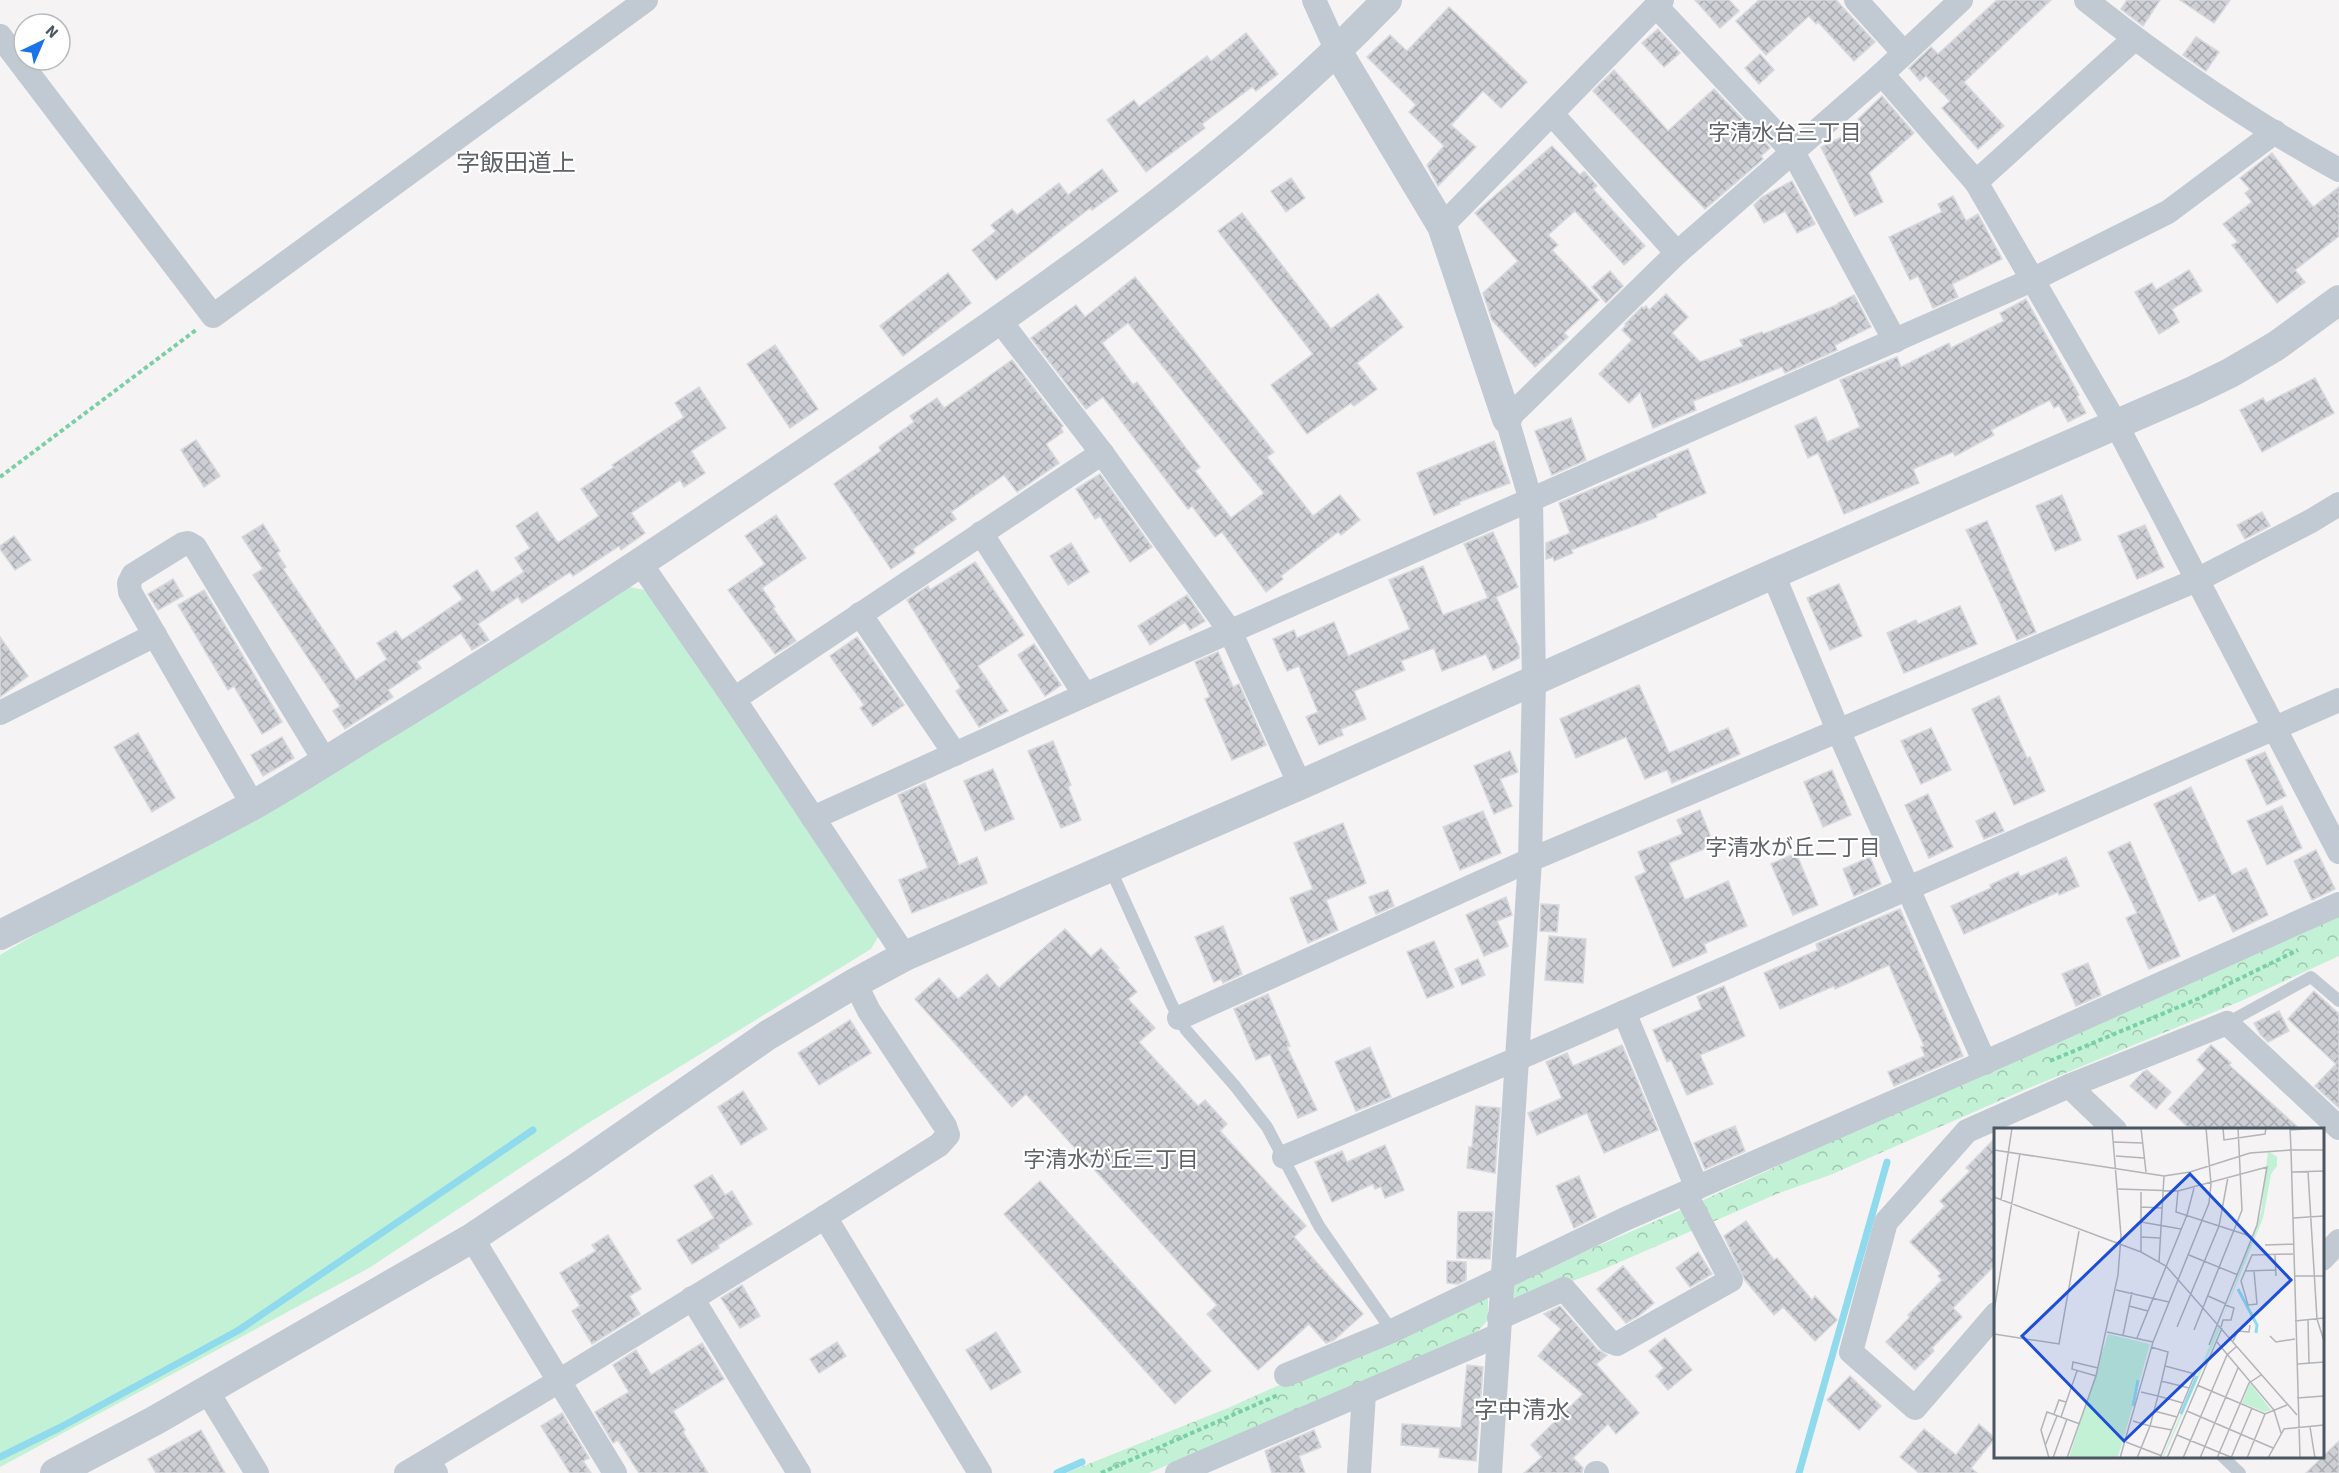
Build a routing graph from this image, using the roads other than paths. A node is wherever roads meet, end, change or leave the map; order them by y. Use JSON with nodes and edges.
{"nodes":[{"id":1,"x":646,"y":0,"type":"edge"},
{"id":2,"x":1314,"y":0,"type":"edge"},
{"id":3,"x":1387,"y":0,"type":"edge"},
{"id":4,"x":1856,"y":0,"type":"edge"},
{"id":5,"x":1961,"y":0,"type":"edge"},
{"id":6,"x":2086,"y":0,"type":"edge"},
{"id":7,"x":1659,"y":3,"type":"edge"},
{"id":8,"x":0,"y":36,"type":"edge"},
{"id":9,"x":2134,"y":39,"type":"junction"},
{"id":10,"x":1337,"y":51,"type":"junction"},
{"id":11,"x":1904,"y":53,"type":"junction"},
{"id":12,"x":1882,"y":74,"type":"junction"},
{"id":13,"x":1552,"y":114,"type":"junction"},
{"id":14,"x":2274,"y":132,"type":"junction"},
{"id":15,"x":1793,"y":152,"type":"junction"},
{"id":16,"x":2339,"y":170,"type":"edge"},
{"id":17,"x":1976,"y":182,"type":"junction"},
{"id":18,"x":1442,"y":226,"type":"junction"},
{"id":19,"x":1677,"y":253,"type":"junction"},
{"id":20,"x":2032,"y":280,"type":"junction"},
{"id":21,"x":2339,"y":300,"type":"edge"},
{"id":22,"x":1000,"y":321,"type":"junction"},
{"id":23,"x":1894,"y":341,"type":"junction"},
{"id":24,"x":1507,"y":419,"type":"junction"},
{"id":25,"x":2116,"y":424,"type":"junction"},
{"id":26,"x":1102,"y":453,"type":"junction"},
{"id":27,"x":1530,"y":501,"type":"junction"},
{"id":28,"x":2339,"y":504,"type":"edge"},
{"id":29,"x":981,"y":533,"type":"junction"},
{"id":30,"x":641,"y":564,"type":"junction"},
{"id":31,"x":1773,"y":574,"type":"junction"},
{"id":32,"x":2197,"y":580,"type":"junction"},
{"id":33,"x":860,"y":614,"type":"junction"},
{"id":34,"x":1230,"y":631,"type":"junction"},
{"id":35,"x":155,"y":636,"type":"junction"},
{"id":36,"x":1534,"y":682,"type":"junction"},
{"id":37,"x":1085,"y":695,"type":"junction"},
{"id":38,"x":734,"y":699,"type":"junction"},
{"id":39,"x":2339,"y":700,"type":"edge"},
{"id":40,"x":0,"y":713,"type":"edge"},
{"id":41,"x":2274,"y":729,"type":"junction"},
{"id":42,"x":1838,"y":730,"type":"junction"},
{"id":43,"x":955,"y":754,"type":"junction"},
{"id":44,"x":325,"y":761,"type":"junction"},
{"id":45,"x":1299,"y":785,"type":"junction"},
{"id":46,"x":253,"y":805,"type":"junction"},
{"id":47,"x":813,"y":818,"type":"junction"},
{"id":48,"x":2339,"y":852,"type":"edge"},
{"id":49,"x":1530,"y":860,"type":"junction"},
{"id":50,"x":1110,"y":868,"type":"junction"},
{"id":51,"x":1908,"y":887,"type":"junction"},
{"id":52,"x":2339,"y":904,"type":"edge"},
{"id":53,"x":0,"y":935,"type":"edge"},
{"id":54,"x":904,"y":956,"type":"junction"},
{"id":55,"x":855,"y":982,"type":"junction"},
{"id":56,"x":2339,"y":1001,"type":"edge"},
{"id":57,"x":1624,"y":1012,"type":"junction"},
{"id":58,"x":1179,"y":1018,"type":"junction"},
{"id":59,"x":2227,"y":1023,"type":"junction"},
{"id":60,"x":1517,"y":1059,"type":"junction"},
{"id":61,"x":1985,"y":1063,"type":"junction"},
{"id":62,"x":2069,"y":1086,"type":"junction"},
{"id":63,"x":2113,"y":1128,"type":"edge"},
{"id":64,"x":2339,"y":1128,"type":"edge"},
{"id":65,"x":1284,"y":1157,"type":"junction"},
{"id":66,"x":1691,"y":1190,"type":"junction"},
{"id":67,"x":825,"y":1217,"type":"junction"},
{"id":68,"x":471,"y":1238,"type":"junction"},
{"id":69,"x":2339,"y":1241,"type":"edge"},
{"id":70,"x":2324,"y":1257,"type":"edge"},
{"id":71,"x":1503,"y":1279,"type":"junction"},
{"id":72,"x":692,"y":1298,"type":"junction"},
{"id":73,"x":1994,"y":1315,"type":"edge"},
{"id":74,"x":1499,"y":1327,"type":"junction"},
{"id":75,"x":1392,"y":1331,"type":"junction"},
{"id":76,"x":1286,"y":1375,"type":"dead end"},
{"id":77,"x":559,"y":1381,"type":"junction"},
{"id":78,"x":207,"y":1391,"type":"junction"},
{"id":79,"x":1364,"y":1393,"type":"junction"},
{"id":80,"x":2224,"y":1458,"type":"edge"},
{"id":81,"x":432,"y":1467,"type":"edge"},
{"id":82,"x":55,"y":1473,"type":"edge"},
{"id":83,"x":257,"y":1473,"type":"edge"},
{"id":84,"x":405,"y":1473,"type":"edge"},
{"id":85,"x":615,"y":1473,"type":"edge"},
{"id":86,"x":799,"y":1473,"type":"edge"},
{"id":87,"x":980,"y":1473,"type":"edge"},
{"id":88,"x":1177,"y":1473,"type":"edge"},
{"id":89,"x":1359,"y":1473,"type":"edge"},
{"id":90,"x":1490,"y":1473,"type":"edge"},
{"id":91,"x":2240,"y":1473,"type":"edge"}],
"edges":[{"from":1,"to":8,"type":"street"},
{"from":2,"to":10,"type":"street"},
{"from":3,"to":10,"type":"street"},
{"from":4,"to":11,"type":"street"},
{"from":5,"to":11,"type":"street"},
{"from":6,"to":9,"type":"street"},
{"from":7,"to":13,"type":"street"},
{"from":7,"to":15,"type":"street"},
{"from":9,"to":14,"type":"street"},
{"from":9,"to":17,"type":"street"},
{"from":10,"to":18,"type":"street"},
{"from":10,"to":22,"type":"street"},
{"from":11,"to":12,"type":"street"},
{"from":12,"to":15,"type":"street"},
{"from":12,"to":17,"type":"street"},
{"from":13,"to":18,"type":"street"},
{"from":13,"to":19,"type":"street"},
{"from":14,"to":16,"type":"street"},
{"from":14,"to":20,"type":"street"},
{"from":15,"to":19,"type":"street"},
{"from":15,"to":23,"type":"street"},
{"from":17,"to":20,"type":"street"},
{"from":18,"to":24,"type":"street"},
{"from":19,"to":24,"type":"street"},
{"from":20,"to":23,"type":"street"},
{"from":20,"to":25,"type":"street"},
{"from":21,"to":25,"type":"street"},
{"from":22,"to":26,"type":"street"},
{"from":22,"to":30,"type":"street"},
{"from":23,"to":27,"type":"street"},
{"from":24,"to":27,"type":"street"},
{"from":25,"to":31,"type":"street"},
{"from":25,"to":32,"type":"street"},
{"from":26,"to":29,"type":"street"},
{"from":26,"to":34,"type":"street"},
{"from":27,"to":34,"type":"street"},
{"from":27,"to":36,"type":"street"},
{"from":28,"to":32,"type":"street"},
{"from":29,"to":33,"type":"street"},
{"from":29,"to":37,"type":"street"},
{"from":30,"to":38,"type":"street"},
{"from":30,"to":44,"type":"street"},
{"from":31,"to":36,"type":"street"},
{"from":31,"to":42,"type":"street"},
{"from":32,"to":41,"type":"street"},
{"from":32,"to":42,"type":"street"},
{"from":33,"to":38,"type":"street"},
{"from":33,"to":43,"type":"street"},
{"from":34,"to":37,"type":"street"},
{"from":34,"to":45,"type":"street"},
{"from":35,"to":40,"type":"street"},
{"from":35,"to":44,"type":"street"},
{"from":35,"to":46,"type":"street"},
{"from":36,"to":45,"type":"street"},
{"from":36,"to":49,"type":"street"},
{"from":37,"to":43,"type":"street"},
{"from":38,"to":47,"type":"street"},
{"from":39,"to":41,"type":"street"},
{"from":41,"to":48,"type":"street"},
{"from":41,"to":51,"type":"street"},
{"from":42,"to":49,"type":"street"},
{"from":42,"to":51,"type":"street"},
{"from":43,"to":47,"type":"street"},
{"from":44,"to":46,"type":"street"},
{"from":45,"to":50,"type":"street"},
{"from":46,"to":53,"type":"street"},
{"from":47,"to":54,"type":"street"},
{"from":49,"to":58,"type":"street"},
{"from":49,"to":60,"type":"street"},
{"from":50,"to":54,"type":"street"},
{"from":50,"to":58,"type":"lane"},
{"from":51,"to":57,"type":"street"},
{"from":51,"to":61,"type":"street"},
{"from":52,"to":61,"type":"street"},
{"from":54,"to":55,"type":"street"},
{"from":55,"to":67,"type":"street"},
{"from":55,"to":68,"type":"street"},
{"from":56,"to":59,"type":"lane"},
{"from":57,"to":60,"type":"street"},
{"from":57,"to":66,"type":"street"},
{"from":58,"to":65,"type":"lane"},
{"from":59,"to":62,"type":"street"},
{"from":59,"to":64,"type":"street"},
{"from":60,"to":65,"type":"street"},
{"from":60,"to":71,"type":"street"},
{"from":61,"to":66,"type":"street"},
{"from":62,"to":63,"type":"street"},
{"from":62,"to":73,"type":"street"},
{"from":65,"to":75,"type":"lane"},
{"from":66,"to":71,"type":"street"},
{"from":66,"to":74,"type":"street"},
{"from":67,"to":72,"type":"street"},
{"from":67,"to":87,"type":"street"},
{"from":68,"to":77,"type":"street"},
{"from":68,"to":78,"type":"street"},
{"from":69,"to":70,"type":"street"},
{"from":71,"to":74,"type":"street"},
{"from":71,"to":75,"type":"street"},
{"from":72,"to":77,"type":"street"},
{"from":72,"to":86,"type":"street"},
{"from":74,"to":79,"type":"street"},
{"from":74,"to":90,"type":"street"},
{"from":75,"to":76,"type":"street"},
{"from":77,"to":81,"type":"street"},
{"from":77,"to":85,"type":"street"},
{"from":78,"to":82,"type":"street"},
{"from":78,"to":83,"type":"street"},
{"from":79,"to":88,"type":"street"},
{"from":79,"to":89,"type":"street"},
{"from":80,"to":91,"type":"lane"},
{"from":81,"to":84,"type":"street"}]}
